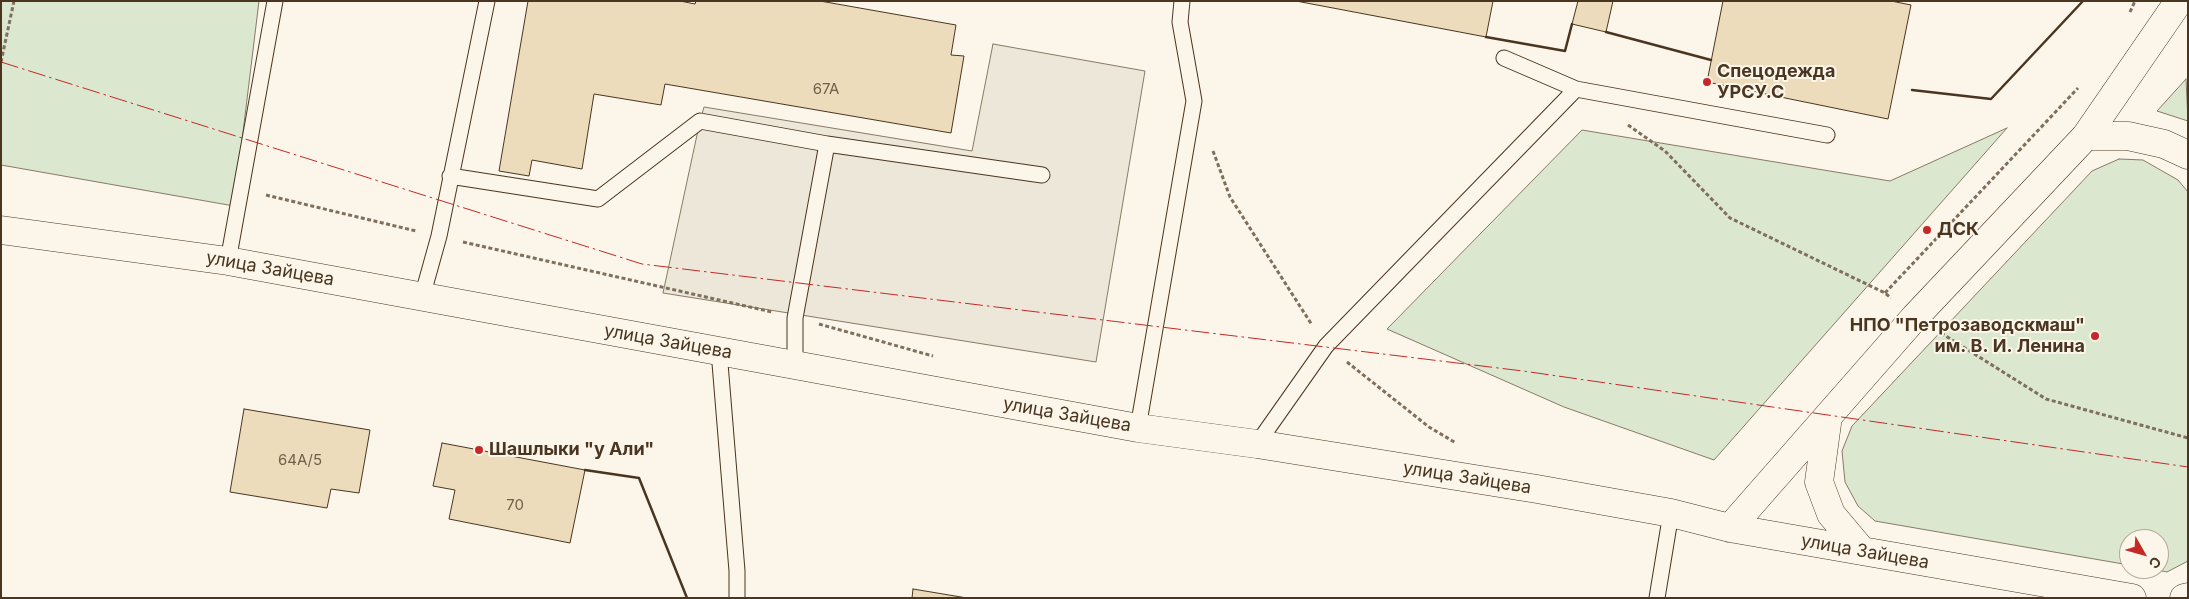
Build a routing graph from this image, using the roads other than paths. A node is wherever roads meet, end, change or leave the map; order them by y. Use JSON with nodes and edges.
{"nodes":[{"id":1,"x":275,"y":1,"type":"edge"},
{"id":2,"x":487,"y":1,"type":"edge"},
{"id":3,"x":1182,"y":1,"type":"edge"},
{"id":4,"x":2179,"y":1,"type":"edge"},
{"id":5,"x":1504,"y":58,"type":"dead end"},
{"id":6,"x":1576,"y":89,"type":"junction"},
{"id":7,"x":1827,"y":135,"type":"dead end"},
{"id":8,"x":2086,"y":136,"type":"junction"},
{"id":9,"x":827,"y":144,"type":"junction"},
{"id":10,"x":2188,"y":155,"type":"edge"},
{"id":11,"x":1042,"y":175,"type":"dead end"},
{"id":12,"x":450,"y":176,"type":"junction"},
{"id":13,"x":1,"y":230,"type":"edge"},
{"id":14,"x":228,"y":261,"type":"junction"},
{"id":15,"x":422,"y":297,"type":"junction"},
{"id":16,"x":719,"y":351,"type":"junction"},
{"id":17,"x":795,"y":365,"type":"junction"},
{"id":18,"x":1828,"y":416,"type":"junction"},
{"id":19,"x":1138,"y":428,"type":"junction"},
{"id":20,"x":1257,"y":444,"type":"junction"},
{"id":21,"x":1671,"y":513,"type":"junction"},
{"id":22,"x":1730,"y":528,"type":"junction"},
{"id":23,"x":1862,"y":551,"type":"junction"},
{"id":24,"x":737,"y":598,"type":"edge"},
{"id":25,"x":1657,"y":598,"type":"edge"},
{"id":26,"x":2132,"y":598,"type":"edge"}],
"edges":[{"from":1,"to":14,"type":"lane"},
{"from":2,"to":12,"type":"lane"},
{"from":3,"to":19,"type":"lane"},
{"from":4,"to":8,"type":"main road"},
{"from":5,"to":6,"type":"lane"},
{"from":6,"to":7,"type":"lane"},
{"from":6,"to":20,"type":"lane"},
{"from":8,"to":10,"type":"main road"},
{"from":8,"to":18,"type":"main road"},
{"from":9,"to":11,"type":"lane"},
{"from":9,"to":12,"type":"lane"},
{"from":9,"to":17,"type":"lane"},
{"from":12,"to":15,"type":"lane"},
{"from":13,"to":14,"type":"main road","name":"улица Зайцева"},
{"from":14,"to":15,"type":"main road","name":"улица Зайцева"},
{"from":15,"to":16,"type":"main road","name":"улица Зайцева"},
{"from":16,"to":17,"type":"main road","name":"улица Зайцева"},
{"from":16,"to":24,"type":"lane"},
{"from":17,"to":19,"type":"main road","name":"улица Зайцева"},
{"from":18,"to":22,"type":"main road"},
{"from":18,"to":23,"type":"main road"},
{"from":19,"to":20,"type":"main road","name":"улица Зайцева"},
{"from":20,"to":21,"type":"main road","name":"улица Зайцева"},
{"from":21,"to":22,"type":"main road","name":"улица Зайцева"},
{"from":21,"to":25,"type":"lane"},
{"from":22,"to":23,"type":"main road","name":"улица Зайцева"},
{"from":23,"to":26,"type":"main road","name":"улица Зайцева"}]}
